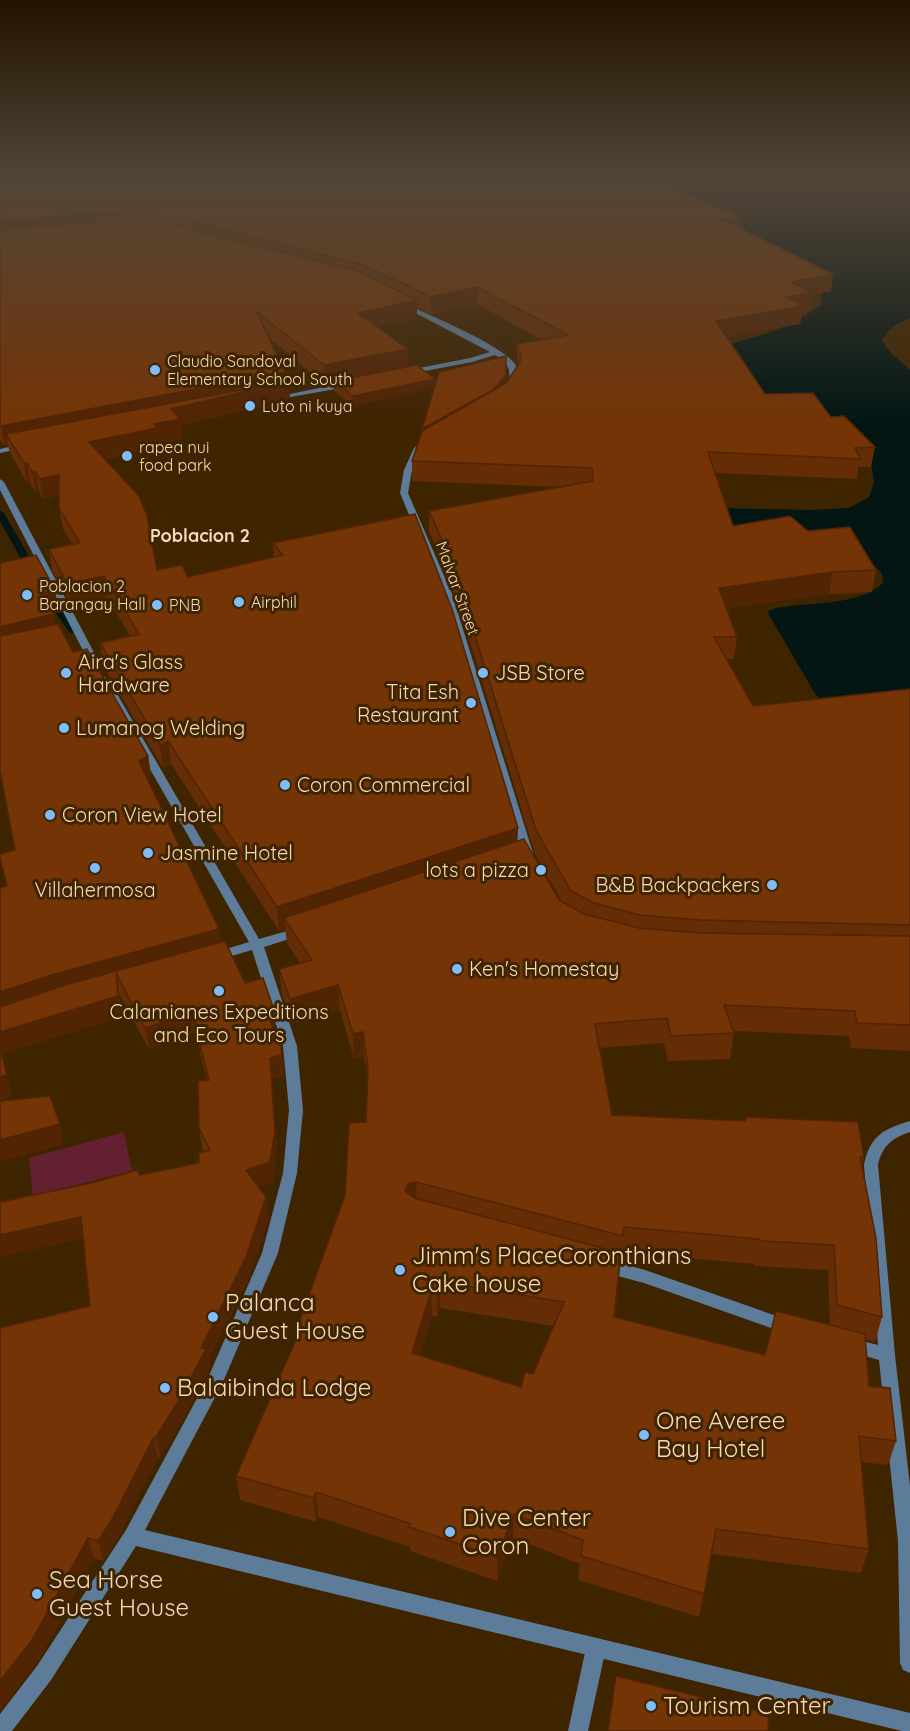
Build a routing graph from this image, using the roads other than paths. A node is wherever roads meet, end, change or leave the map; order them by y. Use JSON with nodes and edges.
{"nodes":[{"id":1,"x":395,"y":300,"type":"edge"},
{"id":2,"x":496,"y":352,"type":"junction"},
{"id":3,"x":399,"y":375,"type":"edge"},
{"id":4,"x":354,"y":383,"type":"edge"},
{"id":5,"x":507,"y":394,"type":"edge"},
{"id":6,"x":264,"y":400,"type":"dead end"},
{"id":7,"x":432,"y":439,"type":"edge"},
{"id":8,"x":34,"y":444,"type":"edge"},
{"id":9,"x":0,"y":451,"type":"edge"},
{"id":10,"x":0,"y":482,"type":"edge"},
{"id":11,"x":526,"y":860,"type":"edge"},
{"id":12,"x":313,"y":927,"type":"edge"},
{"id":13,"x":257,"y":945,"type":"junction"},
{"id":14,"x":203,"y":960,"type":"edge"},
{"id":15,"x":910,"y":1126,"type":"edge"},
{"id":16,"x":588,"y":1261,"type":"edge"},
{"id":17,"x":799,"y":1331,"type":"edge"},
{"id":18,"x":832,"y":1340,"type":"edge"},
{"id":19,"x":887,"y":1355,"type":"junction"},
{"id":20,"x":132,"y":1536,"type":"junction"},
{"id":21,"x":596,"y":1648,"type":"junction"},
{"id":22,"x":910,"y":1663,"type":"edge"},
{"id":23,"x":910,"y":1723,"type":"edge"},
{"id":24,"x":0,"y":1730,"type":"edge"},
{"id":25,"x":578,"y":1731,"type":"edge"}],
"edges":[{"from":1,"to":2,"type":"street"},
{"from":2,"to":3,"type":"street"},
{"from":2,"to":5,"type":"street"},
{"from":4,"to":6,"type":"street"},
{"from":7,"to":11,"type":"street","name":"Malvar Street"},
{"from":8,"to":9,"type":"street"},
{"from":10,"to":13,"type":"street"},
{"from":12,"to":13,"type":"street"},
{"from":13,"to":14,"type":"street"},
{"from":13,"to":20,"type":"street"},
{"from":15,"to":19,"type":"street"},
{"from":16,"to":17,"type":"street"},
{"from":18,"to":19,"type":"street"},
{"from":19,"to":22,"type":"street"},
{"from":20,"to":21,"type":"street"},
{"from":20,"to":24,"type":"street"},
{"from":21,"to":23,"type":"street"},
{"from":21,"to":25,"type":"street"}]}
